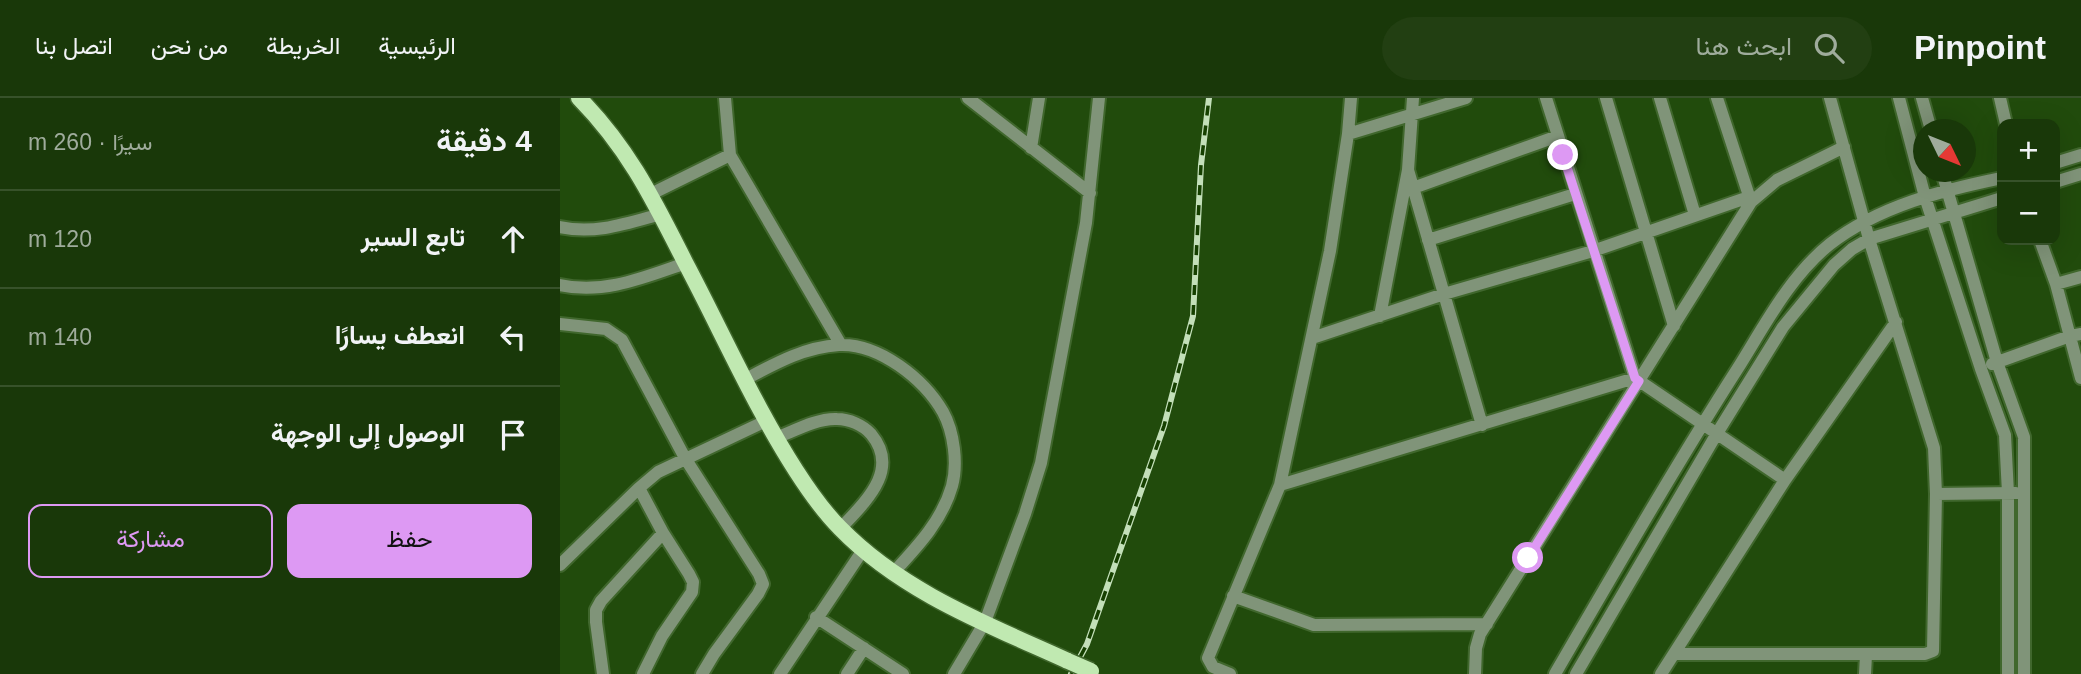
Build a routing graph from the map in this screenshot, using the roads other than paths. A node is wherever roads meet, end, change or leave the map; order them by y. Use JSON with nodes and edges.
{"nodes":[{"id":1,"x":579,"y":98,"type":"edge"},
{"id":2,"x":724,"y":98,"type":"edge"},
{"id":3,"x":968,"y":98,"type":"edge"},
{"id":4,"x":1038,"y":98,"type":"edge"},
{"id":5,"x":1099,"y":98,"type":"edge"},
{"id":6,"x":1351,"y":98,"type":"edge"},
{"id":7,"x":1413,"y":98,"type":"edge"},
{"id":8,"x":1466,"y":98,"type":"edge"},
{"id":9,"x":1546,"y":98,"type":"edge"},
{"id":10,"x":1606,"y":98,"type":"edge"},
{"id":11,"x":1660,"y":98,"type":"edge"},
{"id":12,"x":1717,"y":98,"type":"edge"},
{"id":13,"x":1830,"y":98,"type":"edge"},
{"id":14,"x":1899,"y":98,"type":"edge"},
{"id":15,"x":1922,"y":98,"type":"edge"},
{"id":16,"x":2000,"y":98,"type":"edge"},
{"id":17,"x":1413,"y":115,"type":"junction"},
{"id":18,"x":1928,"y":119,"type":"edge"},
{"id":19,"x":2005,"y":119,"type":"edge"},
{"id":20,"x":1349,"y":134,"type":"junction"},
{"id":21,"x":1558,"y":136,"type":"junction"},
{"id":22,"x":1844,"y":147,"type":"junction"},
{"id":23,"x":1031,"y":148,"type":"junction"},
{"id":24,"x":730,"y":155,"type":"junction"},
{"id":25,"x":2081,"y":155,"type":"edge"},
{"id":26,"x":2060,"y":161,"type":"edge"},
{"id":27,"x":1408,"y":170,"type":"junction"},
{"id":28,"x":2081,"y":174,"type":"edge"},
{"id":29,"x":1997,"y":179,"type":"edge"},
{"id":30,"x":2060,"y":180,"type":"edge"},
{"id":31,"x":1945,"y":182,"type":"edge"},
{"id":32,"x":1413,"y":188,"type":"junction"},
{"id":33,"x":1947,"y":189,"type":"junction"},
{"id":34,"x":1090,"y":193,"type":"junction"},
{"id":35,"x":651,"y":194,"type":"junction"},
{"id":36,"x":1576,"y":194,"type":"junction"},
{"id":37,"x":1926,"y":197,"type":"junction"},
{"id":38,"x":1750,"y":200,"type":"junction"},
{"id":39,"x":1997,"y":200,"type":"edge"},
{"id":40,"x":661,"y":214,"type":"junction"},
{"id":41,"x":1955,"y":214,"type":"junction"},
{"id":42,"x":1695,"y":215,"type":"junction"},
{"id":43,"x":1865,"y":221,"type":"junction"},
{"id":44,"x":1933,"y":221,"type":"junction"},
{"id":45,"x":560,"y":227,"type":"edge"},
{"id":46,"x":1645,"y":233,"type":"junction"},
{"id":47,"x":1869,"y":239,"type":"junction"},
{"id":48,"x":1428,"y":240,"type":"junction"},
{"id":49,"x":2042,"y":245,"type":"edge"},
{"id":50,"x":1593,"y":251,"type":"junction"},
{"id":51,"x":686,"y":262,"type":"junction"},
{"id":52,"x":2081,"y":277,"type":"edge"},
{"id":53,"x":560,"y":285,"type":"edge"},
{"id":54,"x":2056,"y":285,"type":"junction"},
{"id":55,"x":1444,"y":294,"type":"junction"},
{"id":56,"x":1380,"y":316,"type":"junction"},
{"id":57,"x":1896,"y":322,"type":"junction"},
{"id":58,"x":560,"y":324,"type":"edge"},
{"id":59,"x":1674,"y":326,"type":"junction"},
{"id":60,"x":2075,"y":335,"type":"edge"},
{"id":61,"x":1311,"y":338,"type":"junction"},
{"id":62,"x":841,"y":345,"type":"junction"},
{"id":63,"x":1997,"y":362,"type":"junction"},
{"id":64,"x":1981,"y":369,"type":"junction"},
{"id":65,"x":2081,"y":378,"type":"edge"},
{"id":66,"x":744,"y":380,"type":"junction"},
{"id":67,"x":1637,"y":380,"type":"junction"},
{"id":68,"x":766,"y":421,"type":"junction"},
{"id":69,"x":1482,"y":425,"type":"junction"},
{"id":70,"x":1701,"y":425,"type":"junction"},
{"id":71,"x":1716,"y":435,"type":"junction"},
{"id":72,"x":776,"y":438,"type":"junction"},
{"id":73,"x":685,"y":458,"type":"junction"},
{"id":74,"x":1785,"y":480,"type":"junction"},
{"id":75,"x":1280,"y":485,"type":"junction"},
{"id":76,"x":639,"y":488,"type":"junction"},
{"id":77,"x":2008,"y":493,"type":"junction"},
{"id":78,"x":2024,"y":493,"type":"junction"},
{"id":79,"x":1936,"y":494,"type":"junction"},
{"id":80,"x":840,"y":528,"type":"junction"},
{"id":81,"x":663,"y":533,"type":"junction"},
{"id":82,"x":863,"y":550,"type":"junction"},
{"id":83,"x":560,"y":565,"type":"edge"},
{"id":84,"x":892,"y":573,"type":"junction"},
{"id":85,"x":1233,"y":596,"type":"junction"},
{"id":86,"x":816,"y":617,"type":"junction"},
{"id":87,"x":985,"y":622,"type":"junction"},
{"id":88,"x":1487,"y":624,"type":"junction"},
{"id":89,"x":864,"y":648,"type":"junction"},
{"id":90,"x":1674,"y":654,"type":"junction"},
{"id":91,"x":1866,"y":655,"type":"junction"},
{"id":92,"x":1095,"y":672,"type":"edge"},
{"id":93,"x":603,"y":674,"type":"edge"},
{"id":94,"x":643,"y":674,"type":"edge"},
{"id":95,"x":702,"y":674,"type":"edge"},
{"id":96,"x":780,"y":674,"type":"edge"},
{"id":97,"x":846,"y":674,"type":"edge"},
{"id":98,"x":904,"y":674,"type":"edge"},
{"id":99,"x":954,"y":674,"type":"edge"},
{"id":100,"x":1230,"y":674,"type":"edge"},
{"id":101,"x":1475,"y":674,"type":"edge"},
{"id":102,"x":1555,"y":674,"type":"edge"},
{"id":103,"x":1576,"y":674,"type":"edge"},
{"id":104,"x":1661,"y":674,"type":"edge"},
{"id":105,"x":1865,"y":674,"type":"edge"},
{"id":106,"x":2008,"y":674,"type":"edge"},
{"id":107,"x":2024,"y":674,"type":"edge"}],
"edges":[{"from":1,"to":35,"type":"main road"},
{"from":2,"to":24,"type":"street"},
{"from":3,"to":23,"type":"street"},
{"from":4,"to":23,"type":"street"},
{"from":5,"to":34,"type":"street"},
{"from":6,"to":20,"type":"street"},
{"from":7,"to":17,"type":"street"},
{"from":8,"to":17,"type":"street"},
{"from":9,"to":21,"type":"street"},
{"from":10,"to":46,"type":"street"},
{"from":11,"to":42,"type":"street"},
{"from":12,"to":38,"type":"street"},
{"from":13,"to":22,"type":"street"},
{"from":14,"to":37,"type":"street"},
{"from":15,"to":18,"type":"street"},
{"from":16,"to":19,"type":"street"},
{"from":17,"to":20,"type":"street"},
{"from":17,"to":27,"type":"street"},
{"from":20,"to":61,"type":"street"},
{"from":21,"to":32,"type":"street"},
{"from":21,"to":36,"type":"street"},
{"from":22,"to":38,"type":"street"},
{"from":22,"to":43,"type":"street"},
{"from":23,"to":34,"type":"street"},
{"from":24,"to":35,"type":"street"},
{"from":24,"to":62,"type":"street"},
{"from":25,"to":26,"type":"street"},
{"from":27,"to":32,"type":"street"},
{"from":27,"to":56,"type":"street"},
{"from":28,"to":30,"type":"street"},
{"from":29,"to":33,"type":"street"},
{"from":31,"to":33,"type":"street"},
{"from":32,"to":48,"type":"street"},
{"from":33,"to":37,"type":"street"},
{"from":33,"to":41,"type":"street"},
{"from":34,"to":87,"type":"street"},
{"from":35,"to":40,"type":"main road"},
{"from":36,"to":48,"type":"street"},
{"from":36,"to":50,"type":"street"},
{"from":37,"to":43,"type":"street"},
{"from":37,"to":44,"type":"street"},
{"from":38,"to":42,"type":"street"},
{"from":38,"to":59,"type":"street"},
{"from":39,"to":41,"type":"street"},
{"from":40,"to":45,"type":"street"},
{"from":40,"to":51,"type":"main road"},
{"from":41,"to":44,"type":"street"},
{"from":41,"to":63,"type":"street"},
{"from":42,"to":46,"type":"street"},
{"from":43,"to":47,"type":"street"},
{"from":43,"to":70,"type":"street"},
{"from":44,"to":47,"type":"street"},
{"from":44,"to":64,"type":"street"},
{"from":46,"to":50,"type":"street"},
{"from":46,"to":59,"type":"street"},
{"from":47,"to":57,"type":"street"},
{"from":47,"to":71,"type":"street"},
{"from":48,"to":55,"type":"street"},
{"from":49,"to":54,"type":"street"},
{"from":50,"to":55,"type":"street"},
{"from":50,"to":67,"type":"street"},
{"from":51,"to":53,"type":"street"},
{"from":51,"to":66,"type":"main road"},
{"from":52,"to":54,"type":"street"},
{"from":54,"to":60,"type":"street"},
{"from":55,"to":56,"type":"street"},
{"from":55,"to":69,"type":"street"},
{"from":56,"to":61,"type":"street"},
{"from":57,"to":74,"type":"street"},
{"from":57,"to":79,"type":"street"},
{"from":58,"to":73,"type":"street"},
{"from":59,"to":67,"type":"street"},
{"from":60,"to":63,"type":"street"},
{"from":60,"to":65,"type":"street"},
{"from":61,"to":75,"type":"street"},
{"from":62,"to":66,"type":"street"},
{"from":62,"to":84,"type":"street"},
{"from":63,"to":64,"type":"street"},
{"from":63,"to":78,"type":"street"},
{"from":64,"to":77,"type":"street"},
{"from":66,"to":68,"type":"main road"},
{"from":67,"to":69,"type":"street"},
{"from":67,"to":70,"type":"street"},
{"from":67,"to":88,"type":"street"},
{"from":68,"to":72,"type":"main road"},
{"from":68,"to":73,"type":"street"},
{"from":69,"to":75,"type":"street"},
{"from":70,"to":71,"type":"street"},
{"from":70,"to":102,"type":"street"},
{"from":71,"to":74,"type":"street"},
{"from":71,"to":103,"type":"street"},
{"from":72,"to":80,"type":"main road"},
{"from":72,"to":80,"type":"street"},
{"from":73,"to":76,"type":"street"},
{"from":73,"to":95,"type":"street"},
{"from":74,"to":90,"type":"street"},
{"from":75,"to":85,"type":"street"},
{"from":76,"to":81,"type":"street"},
{"from":76,"to":83,"type":"street"},
{"from":77,"to":78,"type":"street"},
{"from":77,"to":79,"type":"street"},
{"from":77,"to":106,"type":"street"},
{"from":78,"to":107,"type":"street"},
{"from":79,"to":91,"type":"street"},
{"from":80,"to":82,"type":"main road"},
{"from":81,"to":93,"type":"street"},
{"from":81,"to":94,"type":"street"},
{"from":82,"to":84,"type":"main road"},
{"from":82,"to":86,"type":"street"},
{"from":84,"to":87,"type":"main road"},
{"from":85,"to":88,"type":"street"},
{"from":85,"to":100,"type":"street"},
{"from":86,"to":89,"type":"street"},
{"from":86,"to":96,"type":"street"},
{"from":87,"to":92,"type":"main road","bridge":true},
{"from":87,"to":99,"type":"street"},
{"from":88,"to":101,"type":"street"},
{"from":89,"to":97,"type":"street"},
{"from":89,"to":98,"type":"street"},
{"from":90,"to":91,"type":"street"},
{"from":90,"to":104,"type":"street"},
{"from":91,"to":105,"type":"street"}]}
